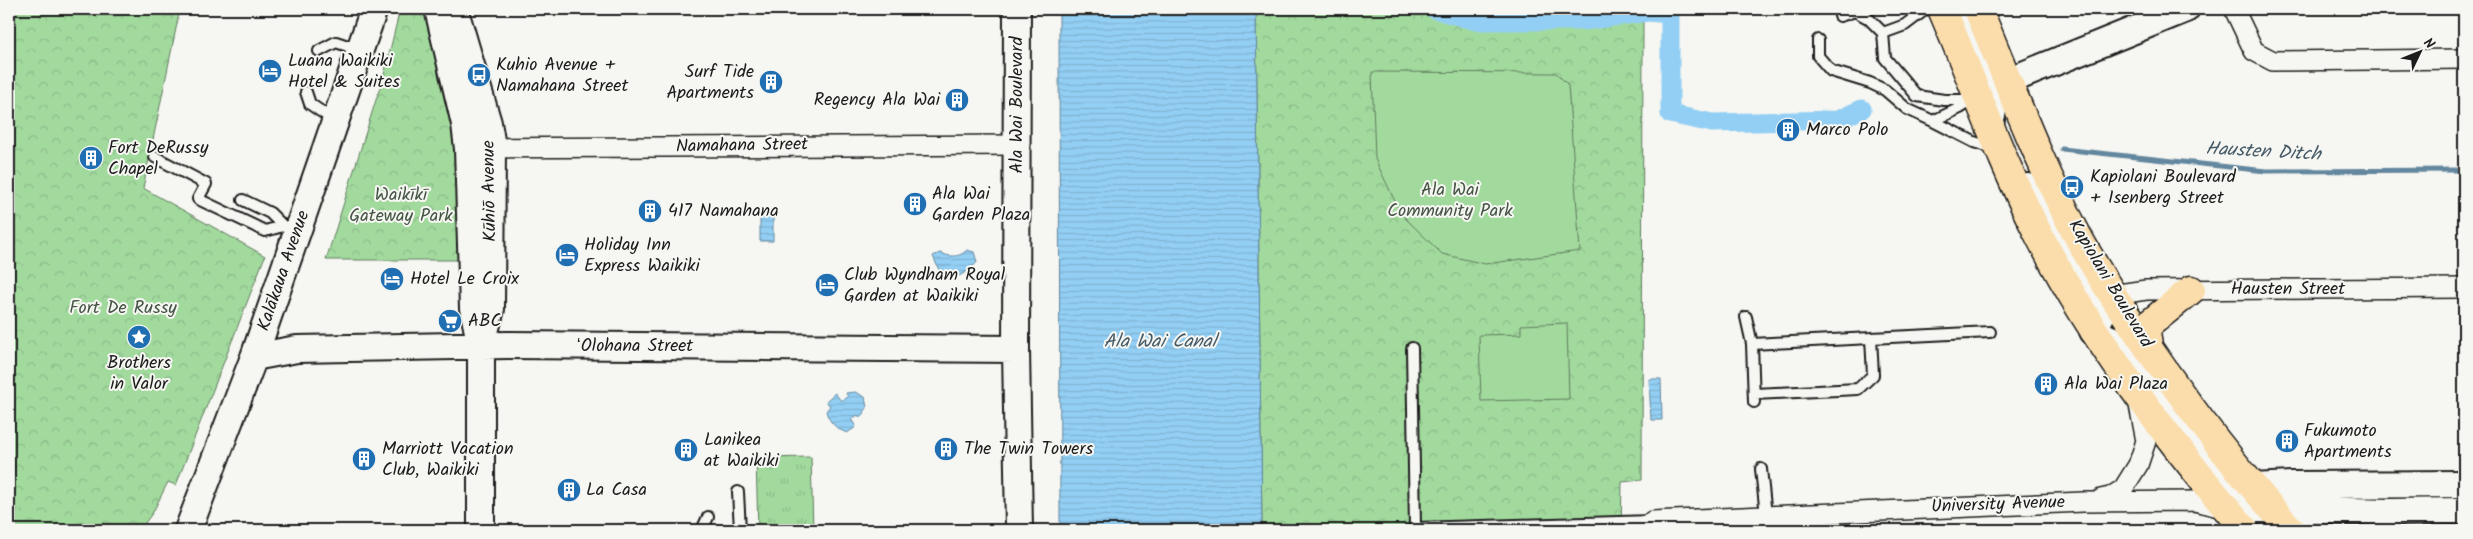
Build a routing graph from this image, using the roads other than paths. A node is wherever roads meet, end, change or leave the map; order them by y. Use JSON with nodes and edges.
{"nodes":[{"id":1,"x":374,"y":9,"type":"edge"},
{"id":2,"x":438,"y":9,"type":"edge"},
{"id":3,"x":454,"y":9,"type":"edge"},
{"id":4,"x":1018,"y":9,"type":"edge"},
{"id":5,"x":1926,"y":9,"type":"edge"},
{"id":6,"x":1942,"y":9,"type":"edge"},
{"id":7,"x":1956,"y":9,"type":"edge"},
{"id":8,"x":1978,"y":9,"type":"edge"},
{"id":9,"x":2186,"y":9,"type":"edge"},
{"id":10,"x":2234,"y":9,"type":"edge"},
{"id":11,"x":1840,"y":16,"type":"dead end"},
{"id":12,"x":1883,"y":33,"type":"junction"},
{"id":13,"x":1818,"y":40,"type":"dead end"},
{"id":14,"x":360,"y":50,"type":"junction"},
{"id":15,"x":319,"y":51,"type":"dead end"},
{"id":16,"x":2464,"y":59,"type":"edge"},
{"id":17,"x":2008,"y":81,"type":"junction"},
{"id":18,"x":306,"y":92,"type":"dead end"},
{"id":19,"x":1975,"y":98,"type":"junction"},
{"id":20,"x":1933,"y":121,"type":"junction"},
{"id":21,"x":335,"y":122,"type":"junction"},
{"id":22,"x":1990,"y":123,"type":"junction"},
{"id":23,"x":1017,"y":145,"type":"junction"},
{"id":24,"x":480,"y":148,"type":"junction"},
{"id":25,"x":155,"y":157,"type":"dead end"},
{"id":26,"x":2005,"y":158,"type":"junction"},
{"id":27,"x":243,"y":200,"type":"dead end"},
{"id":28,"x":290,"y":229,"type":"junction"},
{"id":29,"x":2464,"y":288,"type":"edge"},
{"id":30,"x":2191,"y":290,"type":"junction"},
{"id":31,"x":2112,"y":295,"type":"junction"},
{"id":32,"x":1746,"y":316,"type":"dead end"},
{"id":33,"x":2094,"y":331,"type":"junction"},
{"id":34,"x":1990,"y":332,"type":"dead end"},
{"id":35,"x":1871,"y":338,"type":"junction"},
{"id":36,"x":1752,"y":344,"type":"junction"},
{"id":37,"x":481,"y":346,"type":"junction"},
{"id":38,"x":1412,"y":348,"type":"dead end"},
{"id":39,"x":1016,"y":349,"type":"junction"},
{"id":40,"x":2149,"y":350,"type":"junction"},
{"id":41,"x":254,"y":357,"type":"junction"},
{"id":42,"x":2136,"y":393,"type":"junction"},
{"id":43,"x":1761,"y":469,"type":"dead end"},
{"id":44,"x":2464,"y":484,"type":"edge"},
{"id":45,"x":738,"y":492,"type":"dead end"},
{"id":46,"x":2223,"y":495,"type":"junction"},
{"id":47,"x":2083,"y":502,"type":"junction"},
{"id":48,"x":2272,"y":510,"type":"junction"},
{"id":49,"x":2464,"y":511,"type":"edge"},
{"id":50,"x":2391,"y":512,"type":"junction"},
{"id":51,"x":1766,"y":515,"type":"junction"},
{"id":52,"x":708,"y":517,"type":"dead end"},
{"id":53,"x":1652,"y":526,"type":"edge"},
{"id":54,"x":1413,"y":529,"type":"edge"},
{"id":55,"x":188,"y":530,"type":"edge"},
{"id":56,"x":481,"y":530,"type":"edge"},
{"id":57,"x":702,"y":530,"type":"edge"},
{"id":58,"x":740,"y":530,"type":"edge"},
{"id":59,"x":1020,"y":530,"type":"edge"},
{"id":60,"x":2245,"y":530,"type":"edge"},
{"id":61,"x":2291,"y":530,"type":"edge"},
{"id":62,"x":2349,"y":530,"type":"edge"}],
"edges":[{"from":1,"to":14,"type":"street","name":"Kalākaua Avenue"},
{"from":2,"to":24,"type":"street","name":"Kūhiō Avenue"},
{"from":3,"to":24,"type":"street","name":"Kūhiō Avenue"},
{"from":4,"to":23,"type":"street","name":"Ala Wai Boulevard"},
{"from":5,"to":12,"type":"lane"},
{"from":6,"to":19,"type":"main road","name":"Kapiolani Boulevard"},
{"from":7,"to":17,"type":"street"},
{"from":8,"to":17,"type":"main road","name":"Kapiolani Boulevard"},
{"from":9,"to":17,"type":"street"},
{"from":10,"to":16,"type":"street"},
{"from":11,"to":12,"type":"lane"},
{"from":12,"to":19,"type":"lane"},
{"from":13,"to":20,"type":"lane"},
{"from":14,"to":15,"type":"lane"},
{"from":14,"to":21,"type":"street","name":"Kalākaua Avenue"},
{"from":17,"to":22,"type":"street"},
{"from":17,"to":31,"type":"main road","name":"Kapiolani Boulevard"},
{"from":18,"to":21,"type":"lane"},
{"from":19,"to":20,"type":"lane"},
{"from":19,"to":22,"type":"main road","name":"Kapiolani Boulevard"},
{"from":20,"to":26,"type":"lane"},
{"from":21,"to":28,"type":"street","name":"Kalākaua Avenue"},
{"from":22,"to":26,"type":"main road","name":"Kapiolani Boulevard"},
{"from":23,"to":24,"type":"street","name":"Namahana Street"},
{"from":23,"to":39,"type":"street","name":"Ala Wai Boulevard"},
{"from":24,"to":37,"type":"street","name":"Kūhiō Avenue"},
{"from":25,"to":28,"type":"lane"},
{"from":26,"to":31,"type":"street"},
{"from":26,"to":33,"type":"main road","name":"Kapiolani Boulevard"},
{"from":27,"to":28,"type":"lane"},
{"from":28,"to":41,"type":"street","name":"Kalākaua Avenue"},
{"from":29,"to":30,"type":"street","name":"Hausten Street"},
{"from":30,"to":31,"type":"street","name":"Hausten Street"},
{"from":30,"to":40,"type":"main road"},
{"from":31,"to":33,"type":"street"},
{"from":31,"to":40,"type":"main road","name":"Kapiolani Boulevard"},
{"from":32,"to":36,"type":"lane"},
{"from":33,"to":42,"type":"main road","name":"Kapiolani Boulevard"},
{"from":33,"to":46,"type":"street"},
{"from":34,"to":35,"type":"lane"},
{"from":35,"to":36,"type":"lane"},
{"from":35,"to":36,"type":"lane"},
{"from":37,"to":39,"type":"street","name":"ʻOlohana Street"},
{"from":37,"to":41,"type":"street","name":"ʻOlohana Street"},
{"from":37,"to":56,"type":"street","name":"Kūhiō Avenue"},
{"from":38,"to":54,"type":"lane"},
{"from":39,"to":59,"type":"street","name":"Ala Wai Boulevard"},
{"from":40,"to":46,"type":"main road","name":"Kapiolani Boulevard"},
{"from":41,"to":55,"type":"street","name":"Kalākaua Avenue"},
{"from":42,"to":46,"type":"main road","name":"Kapiolani Boulevard"},
{"from":42,"to":47,"type":"street"},
{"from":43,"to":51,"type":"lane"},
{"from":44,"to":46,"type":"street","name":"University Avenue"},
{"from":45,"to":58,"type":"lane"},
{"from":46,"to":47,"type":"street","name":"University Avenue"},
{"from":46,"to":48,"type":"main road","name":"Kapiolani Boulevard"},
{"from":46,"to":60,"type":"main road","name":"Kapiolani Boulevard"},
{"from":47,"to":51,"type":"street","name":"University Avenue"},
{"from":48,"to":50,"type":"street"},
{"from":48,"to":61,"type":"main road","name":"Kapiolani Boulevard"},
{"from":49,"to":50,"type":"street"},
{"from":50,"to":62,"type":"street"},
{"from":51,"to":53,"type":"street","name":"University Avenue"},
{"from":52,"to":57,"type":"lane"},
{"from":53,"to":54,"type":"lane"}]}
